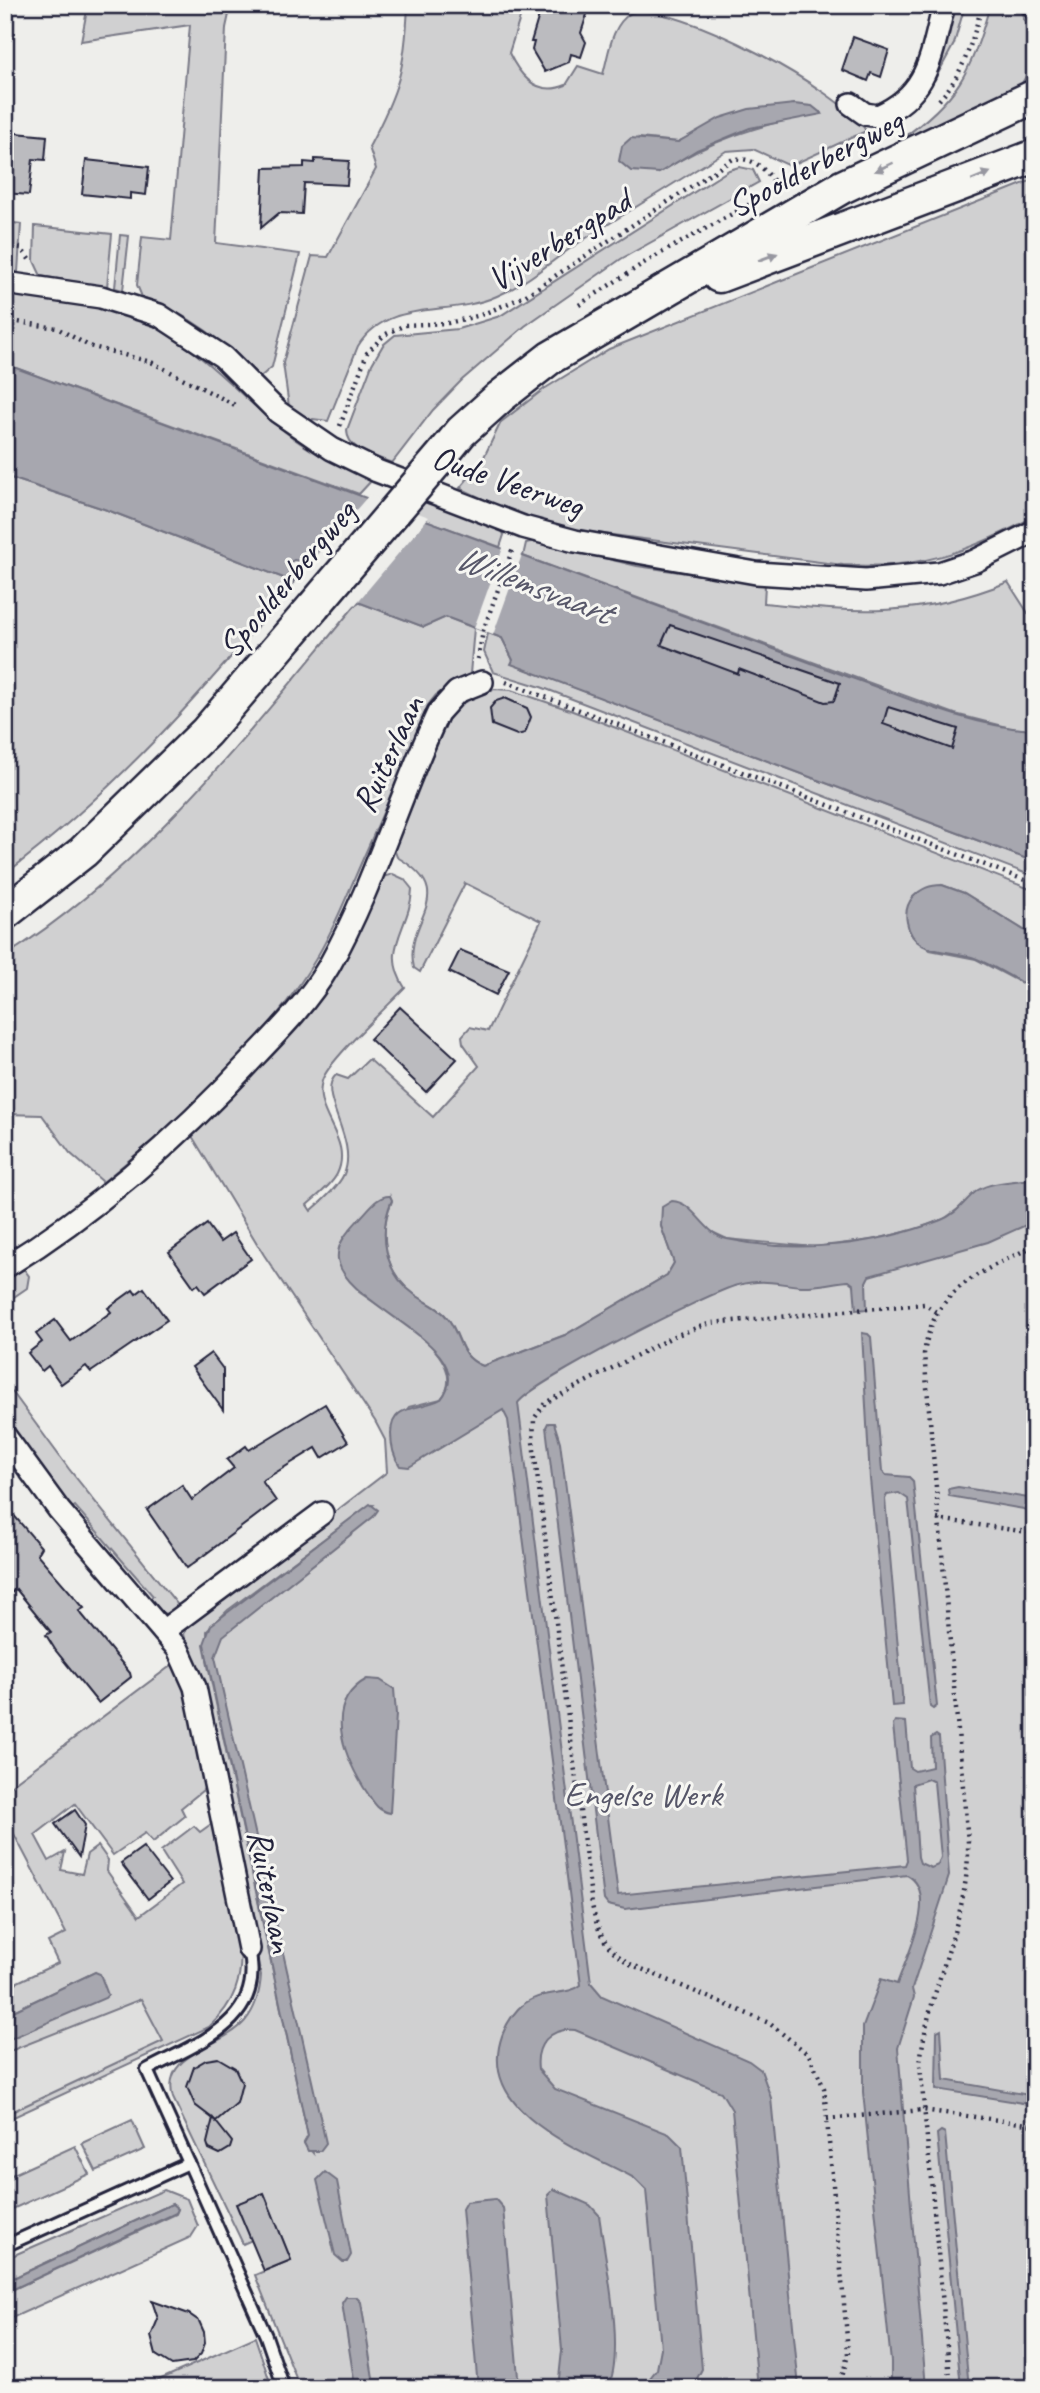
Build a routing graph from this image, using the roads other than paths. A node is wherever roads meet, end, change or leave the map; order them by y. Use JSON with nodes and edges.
{"nodes":[{"id":1,"x":944,"y":5,"type":"edge"},
{"id":2,"x":1035,"y":96,"type":"edge"},
{"id":3,"x":851,"y":104,"type":"dead end"},
{"id":4,"x":1035,"y":156,"type":"edge"},
{"id":5,"x":5,"y":283,"type":"edge"},
{"id":6,"x":635,"y":307,"type":"junction"},
{"id":7,"x":1035,"y":531,"type":"edge"},
{"id":8,"x":482,"y":682,"type":"road end"},
{"id":9,"x":5,"y":913,"type":"edge"},
{"id":10,"x":5,"y":1267,"type":"edge"},
{"id":11,"x":5,"y":1436,"type":"edge"},
{"id":12,"x":322,"y":1513,"type":"dead end"},
{"id":13,"x":163,"y":1631,"type":"junction"},
{"id":14,"x":249,"y":1949,"type":"joint"},
{"id":15,"x":189,"y":2163,"type":"junction"},
{"id":16,"x":5,"y":2246,"type":"edge"},
{"id":17,"x":284,"y":2388,"type":"edge"}],
"edges":[{"from":1,"to":3,"type":"street"},
{"from":2,"to":6,"type":"main road","name":"Spoolderbergweg","one_way":true},
{"from":6,"to":4,"type":"main road","name":"Spoolderbergweg","one_way":true},
{"from":5,"to":7,"type":"street","name":"Oude Veerweg"},
{"from":6,"to":9,"type":"main road","name":"Spoolderbergweg","bridge":true},
{"from":8,"to":10,"type":"street","name":"Ruiterlaan"},
{"from":11,"to":13,"type":"street","name":"Ruiterlaan"},
{"from":12,"to":13,"type":"street"},
{"from":13,"to":14,"type":"street","name":"Ruiterlaan"},
{"from":14,"to":15,"type":"lane","name":"Ruiterlaan"},
{"from":15,"to":16,"type":"lane"},
{"from":15,"to":17,"type":"lane"}]}
